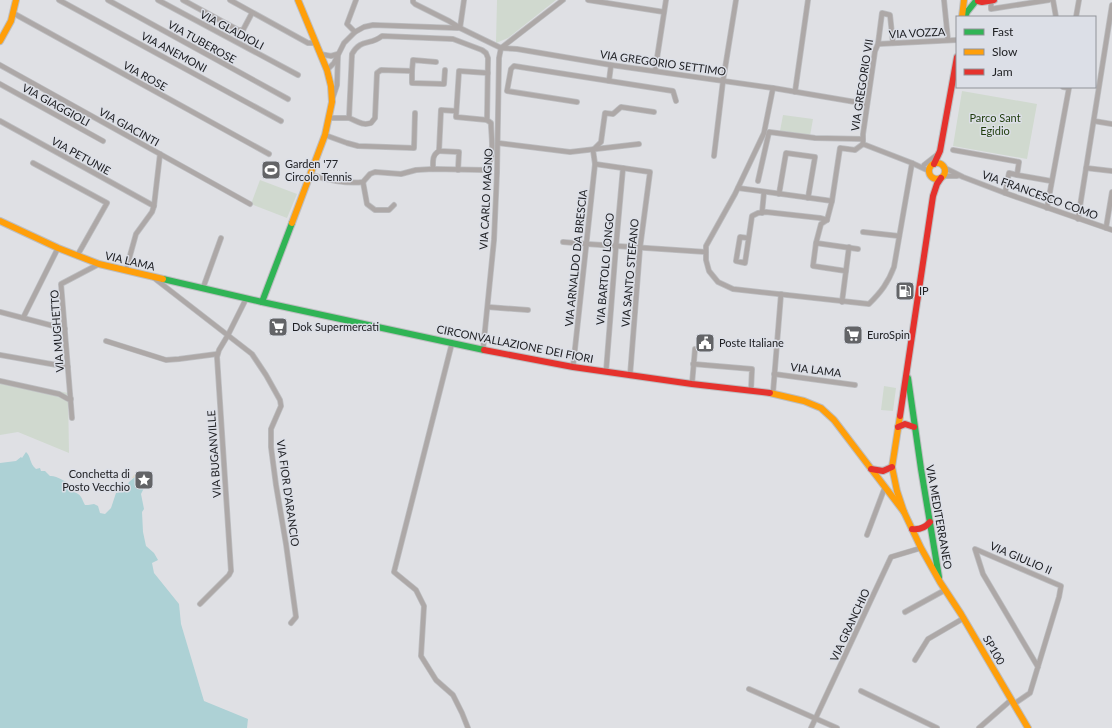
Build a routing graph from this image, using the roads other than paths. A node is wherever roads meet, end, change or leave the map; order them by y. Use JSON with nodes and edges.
{"nodes":[{"id":1,"x":16,"y":0,"type":"edge"},
{"id":2,"x":59,"y":0,"type":"edge"},
{"id":3,"x":108,"y":0,"type":"edge"},
{"id":4,"x":158,"y":0,"type":"edge"},
{"id":5,"x":184,"y":0,"type":"edge"},
{"id":6,"x":230,"y":0,"type":"edge"},
{"id":7,"x":298,"y":0,"type":"edge"},
{"id":8,"x":356,"y":0,"type":"edge"},
{"id":9,"x":413,"y":0,"type":"edge"},
{"id":10,"x":464,"y":0,"type":"edge"},
{"id":11,"x":563,"y":0,"type":"edge"},
{"id":12,"x":588,"y":0,"type":"edge"},
{"id":13,"x":666,"y":0,"type":"edge"},
{"id":14,"x":736,"y":0,"type":"edge"},
{"id":15,"x":808,"y":0,"type":"edge"},
{"id":16,"x":944,"y":0,"type":"edge"},
{"id":17,"x":960,"y":0,"type":"edge"},
{"id":18,"x":965,"y":0,"type":"edge"},
{"id":19,"x":993,"y":0,"type":"edge"},
{"id":20,"x":1049,"y":0,"type":"edge"},
{"id":21,"x":1053,"y":0,"type":"edge"},
{"id":22,"x":1079,"y":0,"type":"edge"},
{"id":23,"x":978,"y":1,"type":"edge"},
{"id":24,"x":1112,"y":5,"type":"edge"},
{"id":25,"x":664,"y":12,"type":"junction"},
{"id":26,"x":13,"y":13,"type":"junction"},
{"id":27,"x":252,"y":13,"type":"junction"},
{"id":28,"x":960,"y":16,"type":"edge"},
{"id":29,"x":960,"y":16,"type":"edge"},
{"id":30,"x":965,"y":16,"type":"edge"},
{"id":31,"x":1056,"y":16,"type":"edge"},
{"id":32,"x":1076,"y":16,"type":"edge"},
{"id":33,"x":460,"y":28,"type":"junction"},
{"id":34,"x":355,"y":32,"type":"junction"},
{"id":35,"x":1110,"y":32,"type":"edge"},
{"id":36,"x":0,"y":40,"type":"edge"},
{"id":37,"x":948,"y":40,"type":"junction"},
{"id":38,"x":956,"y":40,"type":"edge"},
{"id":39,"x":316,"y":43,"type":"junction"},
{"id":40,"x":893,"y":43,"type":"junction"},
{"id":41,"x":878,"y":44,"type":"junction"},
{"id":42,"x":501,"y":48,"type":"junction"},
{"id":43,"x":320,"y":54,"type":"junction"},
{"id":44,"x":338,"y":54,"type":"junction"},
{"id":45,"x":436,"y":62,"type":"dead end"},
{"id":46,"x":956,"y":63,"type":"edge"},
{"id":47,"x":0,"y":65,"type":"edge"},
{"id":48,"x":611,"y":65,"type":"junction"},
{"id":49,"x":326,"y":70,"type":"junction"},
{"id":50,"x":445,"y":70,"type":"dead end"},
{"id":51,"x":412,"y":71,"type":"junction"},
{"id":52,"x":655,"y":71,"type":"junction"},
{"id":53,"x":488,"y":73,"type":"junction"},
{"id":54,"x":298,"y":75,"type":"dead end"},
{"id":55,"x":488,"y":80,"type":"junction"},
{"id":56,"x":499,"y":80,"type":"junction"},
{"id":57,"x":609,"y":81,"type":"junction"},
{"id":58,"x":723,"y":81,"type":"junction"},
{"id":59,"x":0,"y":84,"type":"edge"},
{"id":60,"x":773,"y":88,"type":"junction"},
{"id":61,"x":1068,"y":88,"type":"edge"},
{"id":62,"x":499,"y":90,"type":"junction"},
{"id":63,"x":507,"y":91,"type":"junction"},
{"id":64,"x":795,"y":92,"type":"junction"},
{"id":65,"x":288,"y":99,"type":"dead end"},
{"id":66,"x":676,"y":101,"type":"dead end"},
{"id":67,"x":332,"y":102,"type":"junction"},
{"id":68,"x":577,"y":102,"type":"dead end"},
{"id":69,"x":867,"y":104,"type":"junction"},
{"id":70,"x":456,"y":111,"type":"junction"},
{"id":71,"x":654,"y":112,"type":"dead end"},
{"id":72,"x":415,"y":113,"type":"dead end"},
{"id":73,"x":329,"y":118,"type":"junction"},
{"id":74,"x":349,"y":118,"type":"junction"},
{"id":75,"x":487,"y":120,"type":"junction"},
{"id":76,"x":0,"y":121,"type":"edge"},
{"id":77,"x":281,"y":121,"type":"dead end"},
{"id":78,"x":1094,"y":121,"type":"junction"},
{"id":79,"x":1112,"y":124,"type":"edge"},
{"id":80,"x":325,"y":135,"type":"junction"},
{"id":81,"x":103,"y":141,"type":"dead end"},
{"id":82,"x":863,"y":142,"type":"junction"},
{"id":83,"x":498,"y":143,"type":"junction"},
{"id":84,"x":639,"y":144,"type":"dead end"},
{"id":85,"x":593,"y":150,"type":"junction"},
{"id":86,"x":953,"y":150,"type":"dead end"},
{"id":87,"x":439,"y":151,"type":"junction"},
{"id":88,"x":940,"y":151,"type":"junction"},
{"id":89,"x":160,"y":154,"type":"junction"},
{"id":90,"x":269,"y":154,"type":"dead end"},
{"id":91,"x":491,"y":154,"type":"junction"},
{"id":92,"x":498,"y":154,"type":"junction"},
{"id":93,"x":714,"y":156,"type":"dead end"},
{"id":94,"x":33,"y":163,"type":"dead end"},
{"id":95,"x":912,"y":163,"type":"junction"},
{"id":96,"x":595,"y":164,"type":"junction"},
{"id":97,"x":924,"y":165,"type":"junction"},
{"id":98,"x":933,"y":165,"type":"junction"},
{"id":99,"x":942,"y":166,"type":"junction"},
{"id":100,"x":623,"y":168,"type":"junction"},
{"id":101,"x":1086,"y":168,"type":"junction"},
{"id":102,"x":433,"y":169,"type":"junction"},
{"id":103,"x":458,"y":170,"type":"junction"},
{"id":104,"x":1112,"y":172,"type":"edge"},
{"id":105,"x":310,"y":174,"type":"junction"},
{"id":106,"x":930,"y":174,"type":"junction"},
{"id":107,"x":1017,"y":175,"type":"junction"},
{"id":108,"x":942,"y":177,"type":"junction"},
{"id":109,"x":963,"y":177,"type":"junction"},
{"id":110,"x":758,"y":180,"type":"dead end"},
{"id":111,"x":1051,"y":181,"type":"junction"},
{"id":112,"x":363,"y":182,"type":"junction"},
{"id":113,"x":738,"y":188,"type":"junction"},
{"id":114,"x":764,"y":192,"type":"junction"},
{"id":115,"x":1112,"y":192,"type":"edge"},
{"id":116,"x":1005,"y":193,"type":"junction"},
{"id":117,"x":779,"y":194,"type":"junction"},
{"id":118,"x":933,"y":196,"type":"junction"},
{"id":119,"x":808,"y":198,"type":"junction"},
{"id":120,"x":832,"y":201,"type":"junction"},
{"id":121,"x":250,"y":204,"type":"dead end"},
{"id":122,"x":394,"y":205,"type":"dead end"},
{"id":123,"x":154,"y":206,"type":"junction"},
{"id":124,"x":1047,"y":208,"type":"junction"},
{"id":125,"x":762,"y":213,"type":"junction"},
{"id":126,"x":1078,"y":219,"type":"junction"},
{"id":127,"x":827,"y":220,"type":"junction"},
{"id":128,"x":0,"y":221,"type":"edge"},
{"id":129,"x":1106,"y":228,"type":"junction"},
{"id":130,"x":1112,"y":230,"type":"edge"},
{"id":131,"x":862,"y":232,"type":"dead end"},
{"id":132,"x":899,"y":236,"type":"junction"},
{"id":133,"x":221,"y":238,"type":"dead end"},
{"id":134,"x":748,"y":238,"type":"junction"},
{"id":135,"x":563,"y":242,"type":"dead end"},
{"id":136,"x":816,"y":243,"type":"junction"},
{"id":137,"x":587,"y":244,"type":"junction"},
{"id":138,"x":616,"y":246,"type":"junction"},
{"id":139,"x":58,"y":248,"type":"junction"},
{"id":140,"x":640,"y":248,"type":"junction"},
{"id":141,"x":850,"y":248,"type":"junction"},
{"id":142,"x":858,"y":249,"type":"dead end"},
{"id":143,"x":706,"y":252,"type":"junction"},
{"id":144,"x":77,"y":256,"type":"junction"},
{"id":145,"x":99,"y":264,"type":"junction"},
{"id":146,"x":126,"y":270,"type":"junction"},
{"id":147,"x":846,"y":271,"type":"junction"},
{"id":148,"x":153,"y":277,"type":"junction"},
{"id":149,"x":203,"y":288,"type":"junction"},
{"id":150,"x":781,"y":294,"type":"junction"},
{"id":151,"x":246,"y":299,"type":"junction"},
{"id":152,"x":262,"y":302,"type":"junction"},
{"id":153,"x":842,"y":302,"type":"junction"},
{"id":154,"x":488,"y":307,"type":"junction"},
{"id":155,"x":528,"y":310,"type":"dead end"},
{"id":156,"x":0,"y":312,"type":"edge"},
{"id":157,"x":23,"y":318,"type":"junction"},
{"id":158,"x":65,"y":329,"type":"junction"},
{"id":159,"x":228,"y":335,"type":"junction"},
{"id":160,"x":106,"y":341,"type":"dead end"},
{"id":161,"x":452,"y":343,"type":"junction"},
{"id":162,"x":695,"y":349,"type":"dead end"},
{"id":163,"x":483,"y":350,"type":"junction"},
{"id":164,"x":217,"y":354,"type":"junction"},
{"id":165,"x":0,"y":355,"type":"edge"},
{"id":166,"x":693,"y":364,"type":"junction"},
{"id":167,"x":68,"y":367,"type":"junction"},
{"id":168,"x":573,"y":367,"type":"junction"},
{"id":169,"x":907,"y":370,"type":"junction"},
{"id":170,"x":606,"y":372,"type":"junction"},
{"id":171,"x":774,"y":374,"type":"junction"},
{"id":172,"x":630,"y":376,"type":"junction"},
{"id":173,"x":0,"y":381,"type":"edge"},
{"id":174,"x":692,"y":384,"type":"junction"},
{"id":175,"x":855,"y":385,"type":"dead end"},
{"id":176,"x":751,"y":390,"type":"junction"},
{"id":177,"x":773,"y":392,"type":"junction"},
{"id":178,"x":71,"y":399,"type":"junction"},
{"id":179,"x":72,"y":418,"type":"dead end"},
{"id":180,"x":898,"y":427,"type":"junction"},
{"id":181,"x":914,"y":427,"type":"junction"},
{"id":182,"x":892,"y":467,"type":"junction"},
{"id":183,"x":871,"y":469,"type":"junction"},
{"id":184,"x":885,"y":487,"type":"junction"},
{"id":185,"x":904,"y":512,"type":"junction"},
{"id":186,"x":930,"y":522,"type":"junction"},
{"id":187,"x":912,"y":529,"type":"junction"},
{"id":188,"x":867,"y":535,"type":"dead end"},
{"id":189,"x":934,"y":542,"type":"junction"},
{"id":190,"x":921,"y":548,"type":"junction"},
{"id":191,"x":940,"y":582,"type":"junction"},
{"id":192,"x":945,"y":590,"type":"junction"},
{"id":193,"x":200,"y":604,"type":"dead end"},
{"id":194,"x":905,"y":612,"type":"dead end"},
{"id":195,"x":964,"y":618,"type":"junction"},
{"id":196,"x":291,"y":623,"type":"dead end"},
{"id":197,"x":915,"y":660,"type":"dead end"},
{"id":198,"x":1038,"y":666,"type":"junction"},
{"id":199,"x":749,"y":689,"type":"dead end"},
{"id":200,"x":861,"y":692,"type":"dead end"},
{"id":201,"x":1013,"y":702,"type":"junction"},
{"id":202,"x":815,"y":719,"type":"junction"},
{"id":203,"x":468,"y":728,"type":"edge"},
{"id":204,"x":811,"y":728,"type":"edge"},
{"id":205,"x":837,"y":728,"type":"edge"},
{"id":206,"x":937,"y":728,"type":"edge"},
{"id":207,"x":979,"y":728,"type":"edge"},
{"id":208,"x":1028,"y":728,"type":"edge"}],
"edges":[{"from":1,"to":26,"type":"street"},
{"from":2,"to":77,"type":"street","name":"VIA ANEMONI"},
{"from":3,"to":65,"type":"street","name":"VIA TUBEROSE"},
{"from":4,"to":54,"type":"street","name":"VIA GLADIOLI"},
{"from":5,"to":27,"type":"street"},
{"from":6,"to":27,"type":"street"},
{"from":7,"to":39,"type":"street"},
{"from":8,"to":34,"type":"street"},
{"from":9,"to":33,"type":"street","name":"VIA GREGORIO SETTIMO"},
{"from":10,"to":33,"type":"street"},
{"from":11,"to":42,"type":"street"},
{"from":12,"to":25,"type":"street"},
{"from":13,"to":25,"type":"street"},
{"from":14,"to":58,"type":"street"},
{"from":15,"to":64,"type":"street"},
{"from":16,"to":37,"type":"street"},
{"from":17,"to":28,"type":"street"},
{"from":18,"to":23,"type":"street"},
{"from":18,"to":29,"type":"street"},
{"from":19,"to":20,"type":"street"},
{"from":19,"to":23,"type":"street"},
{"from":21,"to":31,"type":"street"},
{"from":22,"to":32,"type":"street"},
{"from":23,"to":30,"type":"street"},
{"from":24,"to":35,"type":"street"},
{"from":25,"to":52,"type":"street"},
{"from":26,"to":36,"type":"street"},
{"from":26,"to":90,"type":"street","name":"VIA ROSE"},
{"from":27,"to":39,"type":"street"},
{"from":33,"to":34,"type":"street"},
{"from":33,"to":42,"type":"street","name":"VIA GREGORIO SETTIMO"},
{"from":34,"to":44,"type":"street"},
{"from":35,"to":78,"type":"street"},
{"from":37,"to":38,"type":"street","name":"VIA VOZZA"},
{"from":37,"to":40,"type":"street","name":"VIA VOZZA"},
{"from":39,"to":43,"type":"street"},
{"from":40,"to":41,"type":"street","name":"VIA VOZZA"},
{"from":40,"to":41,"type":"street","name":"VIA GREGORIO VII"},
{"from":41,"to":69,"type":"street","name":"VIA GREGORIO VII"},
{"from":42,"to":48,"type":"street","name":"VIA GREGORIO SETTIMO"},
{"from":42,"to":56,"type":"street","name":"VIA CARLO MAGNO"},
{"from":43,"to":44,"type":"street"},
{"from":43,"to":49,"type":"street"},
{"from":44,"to":49,"type":"street"},
{"from":44,"to":67,"type":"street"},
{"from":45,"to":51,"type":"street"},
{"from":46,"to":88,"type":"street"},
{"from":47,"to":89,"type":"street","name":"VIA GIACINTI"},
{"from":48,"to":52,"type":"street","name":"VIA GREGORIO SETTIMO"},
{"from":48,"to":57,"type":"street"},
{"from":49,"to":67,"type":"street"},
{"from":50,"to":51,"type":"street"},
{"from":51,"to":74,"type":"street"},
{"from":52,"to":58,"type":"street","name":"VIA GREGORIO SETTIMO"},
{"from":53,"to":55,"type":"street"},
{"from":53,"to":70,"type":"street"},
{"from":53,"to":74,"type":"street"},
{"from":55,"to":56,"type":"street"},
{"from":55,"to":75,"type":"street"},
{"from":56,"to":62,"type":"street","name":"VIA CARLO MAGNO"},
{"from":57,"to":63,"type":"street"},
{"from":57,"to":66,"type":"street"},
{"from":58,"to":60,"type":"street","name":"VIA GREGORIO SETTIMO"},
{"from":58,"to":93,"type":"street"},
{"from":59,"to":81,"type":"street","name":"VIA GIAGGIOLI"},
{"from":60,"to":64,"type":"street","name":"VIA GREGORIO SETTIMO"},
{"from":60,"to":113,"type":"street"},
{"from":61,"to":111,"type":"street"},
{"from":62,"to":63,"type":"street"},
{"from":62,"to":83,"type":"street","name":"VIA CARLO MAGNO"},
{"from":63,"to":68,"type":"street"},
{"from":64,"to":69,"type":"street","name":"VIA GREGORIO SETTIMO"},
{"from":67,"to":73,"type":"street"},
{"from":69,"to":82,"type":"street","name":"VIA GREGORIO VII"},
{"from":70,"to":75,"type":"street"},
{"from":70,"to":87,"type":"street"},
{"from":71,"to":85,"type":"street"},
{"from":72,"to":80,"type":"street"},
{"from":73,"to":74,"type":"street"},
{"from":73,"to":80,"type":"street"},
{"from":75,"to":91,"type":"street"},
{"from":76,"to":123,"type":"street","name":"VIA PETUNIE"},
{"from":78,"to":79,"type":"street"},
{"from":78,"to":101,"type":"street"},
{"from":80,"to":105,"type":"street"},
{"from":82,"to":95,"type":"street","name":"VIA GREGORIO VII"},
{"from":82,"to":110,"type":"street"},
{"from":82,"to":120,"type":"street"},
{"from":83,"to":85,"type":"street"},
{"from":83,"to":92,"type":"street","name":"VIA CARLO MAGNO"},
{"from":84,"to":85,"type":"street"},
{"from":85,"to":96,"type":"street","name":"VIA ARNALDO DA BRESCIA"},
{"from":86,"to":107,"type":"street"},
{"from":87,"to":102,"type":"street"},
{"from":87,"to":103,"type":"street"},
{"from":88,"to":97,"type":"street"},
{"from":88,"to":98,"type":"street"},
{"from":88,"to":99,"type":"street"},
{"from":89,"to":121,"type":"street","name":"VIA GIACINTI"},
{"from":89,"to":123,"type":"street"},
{"from":91,"to":92,"type":"street"},
{"from":91,"to":103,"type":"street"},
{"from":92,"to":154,"type":"street","name":"VIA CARLO MAGNO"},
{"from":94,"to":144,"type":"street"},
{"from":95,"to":97,"type":"street","name":"VIA GREGORIO VII"},
{"from":95,"to":106,"type":"street","name":"VIA GREGORIO VII"},
{"from":95,"to":132,"type":"street"},
{"from":96,"to":100,"type":"street"},
{"from":96,"to":137,"type":"street","name":"VIA ARNALDO DA BRESCIA"},
{"from":97,"to":98,"type":"street","name":"VIA GREGORIO VII"},
{"from":98,"to":99,"type":"street"},
{"from":98,"to":106,"type":"street"},
{"from":99,"to":108,"type":"street"},
{"from":99,"to":109,"type":"street","name":"VIA FRANCESCO COMO"},
{"from":100,"to":138,"type":"street","name":"VIA BARTOLO LONGO"},
{"from":100,"to":140,"type":"street","name":"VIA SANTO STEFANO"},
{"from":101,"to":104,"type":"street"},
{"from":101,"to":126,"type":"street"},
{"from":102,"to":103,"type":"street"},
{"from":102,"to":112,"type":"street"},
{"from":105,"to":112,"type":"street"},
{"from":105,"to":152,"type":"street"},
{"from":106,"to":108,"type":"street"},
{"from":106,"to":118,"type":"street"},
{"from":107,"to":111,"type":"street"},
{"from":107,"to":116,"type":"street"},
{"from":108,"to":109,"type":"street","name":"VIA FRANCESCO COMO"},
{"from":108,"to":118,"type":"street"},
{"from":109,"to":116,"type":"street","name":"VIA FRANCESCO COMO"},
{"from":111,"to":124,"type":"street"},
{"from":112,"to":122,"type":"street"},
{"from":113,"to":114,"type":"street"},
{"from":113,"to":143,"type":"street"},
{"from":114,"to":117,"type":"street"},
{"from":114,"to":125,"type":"street"},
{"from":115,"to":129,"type":"street"},
{"from":116,"to":124,"type":"street","name":"VIA FRANCESCO COMO"},
{"from":117,"to":119,"type":"street"},
{"from":117,"to":119,"type":"street"},
{"from":118,"to":169,"type":"street"},
{"from":119,"to":120,"type":"street"},
{"from":120,"to":127,"type":"street"},
{"from":123,"to":146,"type":"street"},
{"from":124,"to":126,"type":"street","name":"VIA FRANCESCO COMO"},
{"from":125,"to":127,"type":"street"},
{"from":125,"to":134,"type":"street"},
{"from":126,"to":129,"type":"street","name":"VIA FRANCESCO COMO"},
{"from":127,"to":136,"type":"street"},
{"from":128,"to":139,"type":"street","name":"VIA LAMA"},
{"from":129,"to":130,"type":"street","name":"VIA FRANCESCO COMO"},
{"from":131,"to":132,"type":"street"},
{"from":132,"to":153,"type":"street"},
{"from":133,"to":149,"type":"street"},
{"from":134,"to":134,"type":"street"},
{"from":135,"to":137,"type":"street"},
{"from":136,"to":141,"type":"street"},
{"from":136,"to":147,"type":"street"},
{"from":137,"to":138,"type":"street"},
{"from":137,"to":168,"type":"street","name":"VIA ARNALDO DA BRESCIA"},
{"from":138,"to":140,"type":"street"},
{"from":138,"to":170,"type":"street","name":"VIA BARTOLO LONGO"},
{"from":139,"to":144,"type":"street","name":"VIA LAMA"},
{"from":139,"to":157,"type":"street"},
{"from":140,"to":143,"type":"street"},
{"from":140,"to":172,"type":"street","name":"VIA SANTO STEFANO"},
{"from":141,"to":142,"type":"street"},
{"from":141,"to":147,"type":"street"},
{"from":143,"to":150,"type":"street"},
{"from":144,"to":145,"type":"street","name":"VIA LAMA"},
{"from":145,"to":146,"type":"street","name":"VIA LAMA"},
{"from":145,"to":158,"type":"street","name":"VIA MUGHETTO"},
{"from":146,"to":148,"type":"street","name":"VIA LAMA"},
{"from":147,"to":153,"type":"street"},
{"from":148,"to":149,"type":"street","name":"VIA LAMA"},
{"from":148,"to":159,"type":"street","name":"VIA FIOR D'ARANCIO"},
{"from":149,"to":151,"type":"street","name":"VIA LAMA"},
{"from":150,"to":153,"type":"street"},
{"from":150,"to":171,"type":"street"},
{"from":151,"to":152,"type":"street","name":"VIA LAMA"},
{"from":151,"to":159,"type":"street"},
{"from":152,"to":161,"type":"street","name":"CIRCONVALLAZIONE DEI FIORI"},
{"from":154,"to":155,"type":"street"},
{"from":154,"to":163,"type":"street","name":"VIA CARLO MAGNO"},
{"from":156,"to":157,"type":"street"},
{"from":157,"to":158,"type":"street"},
{"from":158,"to":167,"type":"street","name":"VIA MUGHETTO"},
{"from":159,"to":164,"type":"street"},
{"from":159,"to":196,"type":"street","name":"VIA FIOR D'ARANCIO"},
{"from":160,"to":164,"type":"street"},
{"from":161,"to":163,"type":"street","name":"CIRCONVALLAZIONE DEI FIORI"},
{"from":161,"to":203,"type":"street"},
{"from":162,"to":166,"type":"street"},
{"from":163,"to":168,"type":"street","name":"CIRCONVALLAZIONE DEI FIORI"},
{"from":164,"to":193,"type":"street","name":"VIA BUGANVILLE"},
{"from":165,"to":167,"type":"street"},
{"from":166,"to":174,"type":"street"},
{"from":166,"to":176,"type":"street"},
{"from":167,"to":178,"type":"street","name":"VIA MUGHETTO"},
{"from":168,"to":170,"type":"street","name":"CIRCONVALLAZIONE DEI FIORI"},
{"from":169,"to":180,"type":"street","name":"VIA MEDITERRANEO"},
{"from":169,"to":181,"type":"street","name":"VIA MEDITERRANEO"},
{"from":170,"to":172,"type":"street","name":"CIRCONVALLAZIONE DEI FIORI"},
{"from":171,"to":175,"type":"street","name":"VIA LAMA"},
{"from":171,"to":177,"type":"street"},
{"from":172,"to":174,"type":"street","name":"CIRCONVALLAZIONE DEI FIORI"},
{"from":173,"to":178,"type":"street"},
{"from":174,"to":176,"type":"street","name":"CIRCONVALLAZIONE DEI FIORI"},
{"from":176,"to":177,"type":"street","name":"CIRCONVALLAZIONE DEI FIORI"},
{"from":177,"to":183,"type":"street","name":"CIRCONVALLAZIONE DEI FIORI"},
{"from":178,"to":179,"type":"street","name":"VIA MUGHETTO"},
{"from":180,"to":181,"type":"street"},
{"from":180,"to":182,"type":"street","name":"VIA MEDITERRANEO"},
{"from":181,"to":186,"type":"street","name":"VIA MEDITERRANEO"},
{"from":182,"to":183,"type":"street"},
{"from":182,"to":185,"type":"street","name":"VIA MEDITERRANEO"},
{"from":183,"to":184,"type":"street","name":"CIRCONVALLAZIONE DEI FIORI"},
{"from":184,"to":185,"type":"street","name":"CIRCONVALLAZIONE DEI FIORI"},
{"from":184,"to":188,"type":"street"},
{"from":185,"to":187,"type":"street","name":"VIA MEDITERRANEO"},
{"from":186,"to":187,"type":"street"},
{"from":186,"to":189,"type":"street","name":"VIA MEDITERRANEO"},
{"from":187,"to":190,"type":"street","name":"VIA MEDITERRANEO"},
{"from":189,"to":190,"type":"street"},
{"from":189,"to":191,"type":"street","name":"VIA MEDITERRANEO"},
{"from":190,"to":191,"type":"street","name":"VIA MEDITERRANEO"},
{"from":190,"to":202,"type":"street","name":"VIA GRANCHIO"},
{"from":191,"to":192,"type":"street","name":"SP100","number":"SP100"},
{"from":192,"to":194,"type":"street"},
{"from":192,"to":195,"type":"street","name":"SP100","number":"SP100"},
{"from":195,"to":197,"type":"street"},
{"from":195,"to":201,"type":"street","name":"SP100","number":"SP100"},
{"from":198,"to":198,"type":"street","name":"VIA GIULIO II"},
{"from":198,"to":201,"type":"street","name":"VIA GIULIO II"},
{"from":199,"to":202,"type":"street"},
{"from":200,"to":206,"type":"street"},
{"from":201,"to":207,"type":"street","name":"VIA GIULIO II"},
{"from":201,"to":208,"type":"street","name":"SP100","number":"SP100"},
{"from":202,"to":204,"type":"street","name":"VIA GRANCHIO"},
{"from":202,"to":205,"type":"street"}]}
